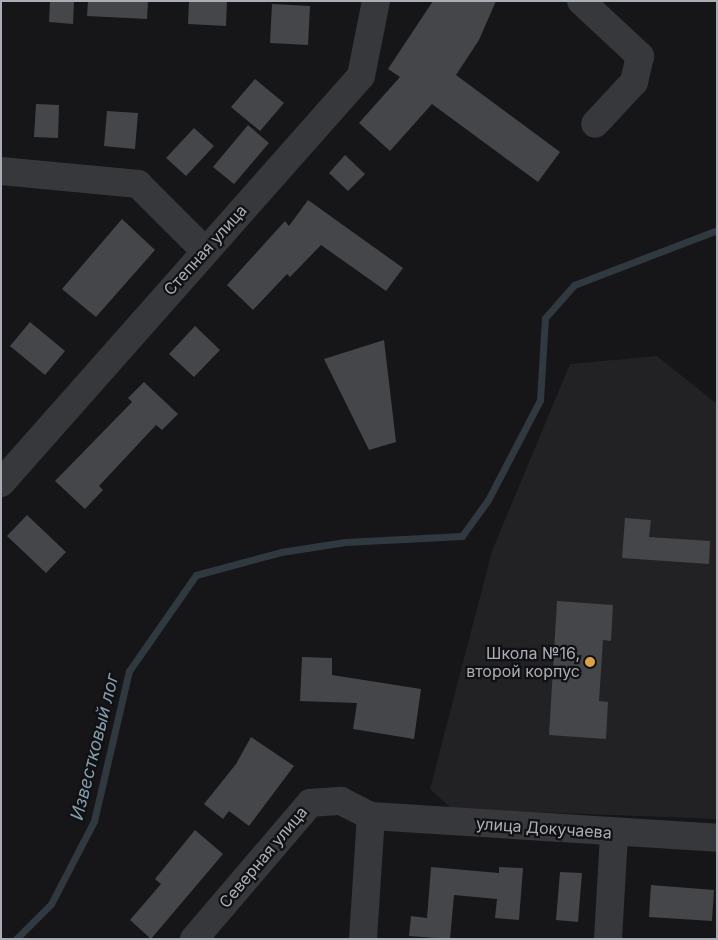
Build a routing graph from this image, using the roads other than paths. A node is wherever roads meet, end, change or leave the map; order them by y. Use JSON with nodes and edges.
{"nodes":[{"id":1,"x":376,"y":1,"type":"edge"},
{"id":2,"x":581,"y":1,"type":"edge"},
{"id":3,"x":595,"y":124,"type":"dead end"},
{"id":4,"x":1,"y":171,"type":"edge"},
{"id":5,"x":204,"y":250,"type":"junction"},
{"id":6,"x":1,"y":483,"type":"edge"},
{"id":7,"x":372,"y":816,"type":"junction"},
{"id":8,"x":614,"y":834,"type":"junction"},
{"id":9,"x":717,"y":838,"type":"edge"},
{"id":10,"x":194,"y":939,"type":"edge"},
{"id":11,"x":363,"y":939,"type":"edge"},
{"id":12,"x":608,"y":939,"type":"edge"}],
"edges":[{"from":1,"to":5,"type":"street","name":"Степная улица"},
{"from":2,"to":3,"type":"street"},
{"from":4,"to":5,"type":"street"},
{"from":5,"to":6,"type":"street","name":"Степная улица"},
{"from":7,"to":8,"type":"street","name":"улица Докучаева"},
{"from":7,"to":10,"type":"street","name":"Северная улица"},
{"from":7,"to":11,"type":"street"},
{"from":8,"to":9,"type":"street","name":"улица Докучаева"},
{"from":8,"to":12,"type":"street"}]}
